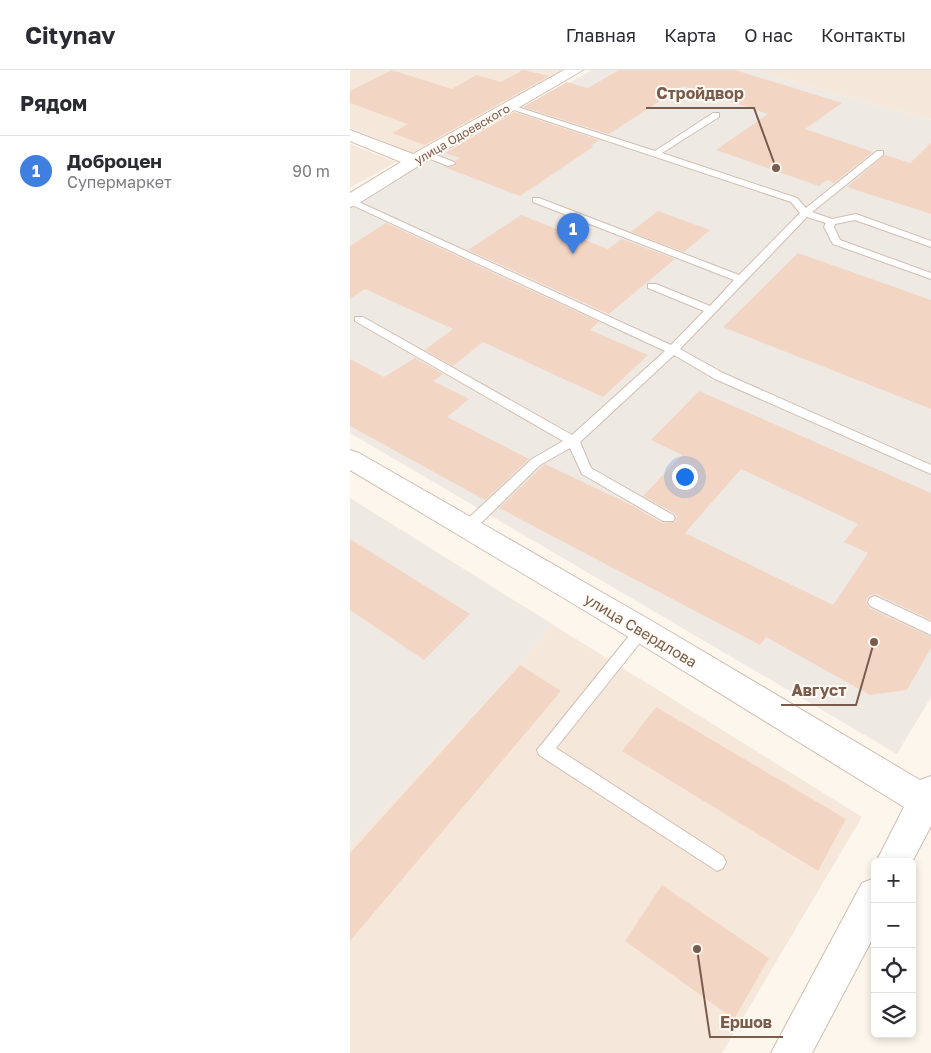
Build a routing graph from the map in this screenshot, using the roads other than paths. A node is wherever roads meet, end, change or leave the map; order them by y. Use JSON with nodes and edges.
{"nodes":[{"id":1,"x":575,"y":70,"type":"edge"},
{"id":2,"x":511,"y":106,"type":"junction"},
{"id":3,"x":716,"y":115,"type":"dead end"},
{"id":4,"x":350,"y":135,"type":"edge"},
{"id":5,"x":880,"y":153,"type":"dead end"},
{"id":6,"x":654,"y":155,"type":"junction"},
{"id":7,"x":420,"y":157,"type":"junction"},
{"id":8,"x":451,"y":164,"type":"dead end"},
{"id":9,"x":536,"y":200,"type":"dead end"},
{"id":10,"x":350,"y":201,"type":"edge"},
{"id":11,"x":805,"y":213,"type":"junction"},
{"id":12,"x":832,"y":222,"type":"junction"},
{"id":13,"x":931,"y":244,"type":"edge"},
{"id":14,"x":931,"y":276,"type":"edge"},
{"id":15,"x":741,"y":279,"type":"junction"},
{"id":16,"x":652,"y":286,"type":"dead end"},
{"id":17,"x":711,"y":310,"type":"junction"},
{"id":18,"x":359,"y":320,"type":"dead end"},
{"id":19,"x":673,"y":350,"type":"junction"},
{"id":20,"x":573,"y":441,"type":"junction"},
{"id":21,"x":350,"y":459,"type":"edge"},
{"id":22,"x":931,"y":470,"type":"edge"},
{"id":23,"x":668,"y":518,"type":"dead end"},
{"id":24,"x":467,"y":528,"type":"junction"},
{"id":25,"x":875,"y":602,"type":"dead end"},
{"id":26,"x":931,"y":629,"type":"edge"},
{"id":27,"x":642,"y":630,"type":"junction"},
{"id":28,"x":929,"y":800,"type":"edge"},
{"id":29,"x":896,"y":858,"type":"edge"},
{"id":30,"x":716,"y":862,"type":"dead end"},
{"id":31,"x":871,"y":903,"type":"edge"},
{"id":32,"x":791,"y":1053,"type":"edge"}],
"edges":[{"from":1,"to":2,"type":"street","name":"улица Одоевского"},
{"from":2,"to":6,"type":"lane"},
{"from":2,"to":7,"type":"street","name":"улица Одоевского"},
{"from":3,"to":6,"type":"lane"},
{"from":4,"to":7,"type":"street"},
{"from":5,"to":11,"type":"lane"},
{"from":6,"to":11,"type":"lane"},
{"from":7,"to":8,"type":"lane"},
{"from":7,"to":10,"type":"street","name":"улица Одоевского"},
{"from":9,"to":15,"type":"lane"},
{"from":10,"to":19,"type":"lane"},
{"from":11,"to":12,"type":"lane"},
{"from":11,"to":15,"type":"lane"},
{"from":12,"to":13,"type":"lane"},
{"from":12,"to":14,"type":"lane"},
{"from":15,"to":17,"type":"lane"},
{"from":16,"to":17,"type":"lane"},
{"from":17,"to":19,"type":"lane"},
{"from":18,"to":20,"type":"lane"},
{"from":19,"to":20,"type":"lane"},
{"from":19,"to":22,"type":"lane"},
{"from":20,"to":23,"type":"lane"},
{"from":20,"to":24,"type":"lane"},
{"from":21,"to":24,"type":"street","name":"улица Свердлова"},
{"from":24,"to":27,"type":"street","name":"улица Свердлова"},
{"from":25,"to":26,"type":"lane"},
{"from":27,"to":28,"type":"street","name":"улица Свердлова"},
{"from":27,"to":30,"type":"lane"},
{"from":28,"to":29,"type":"street"},
{"from":31,"to":32,"type":"street"}]}
